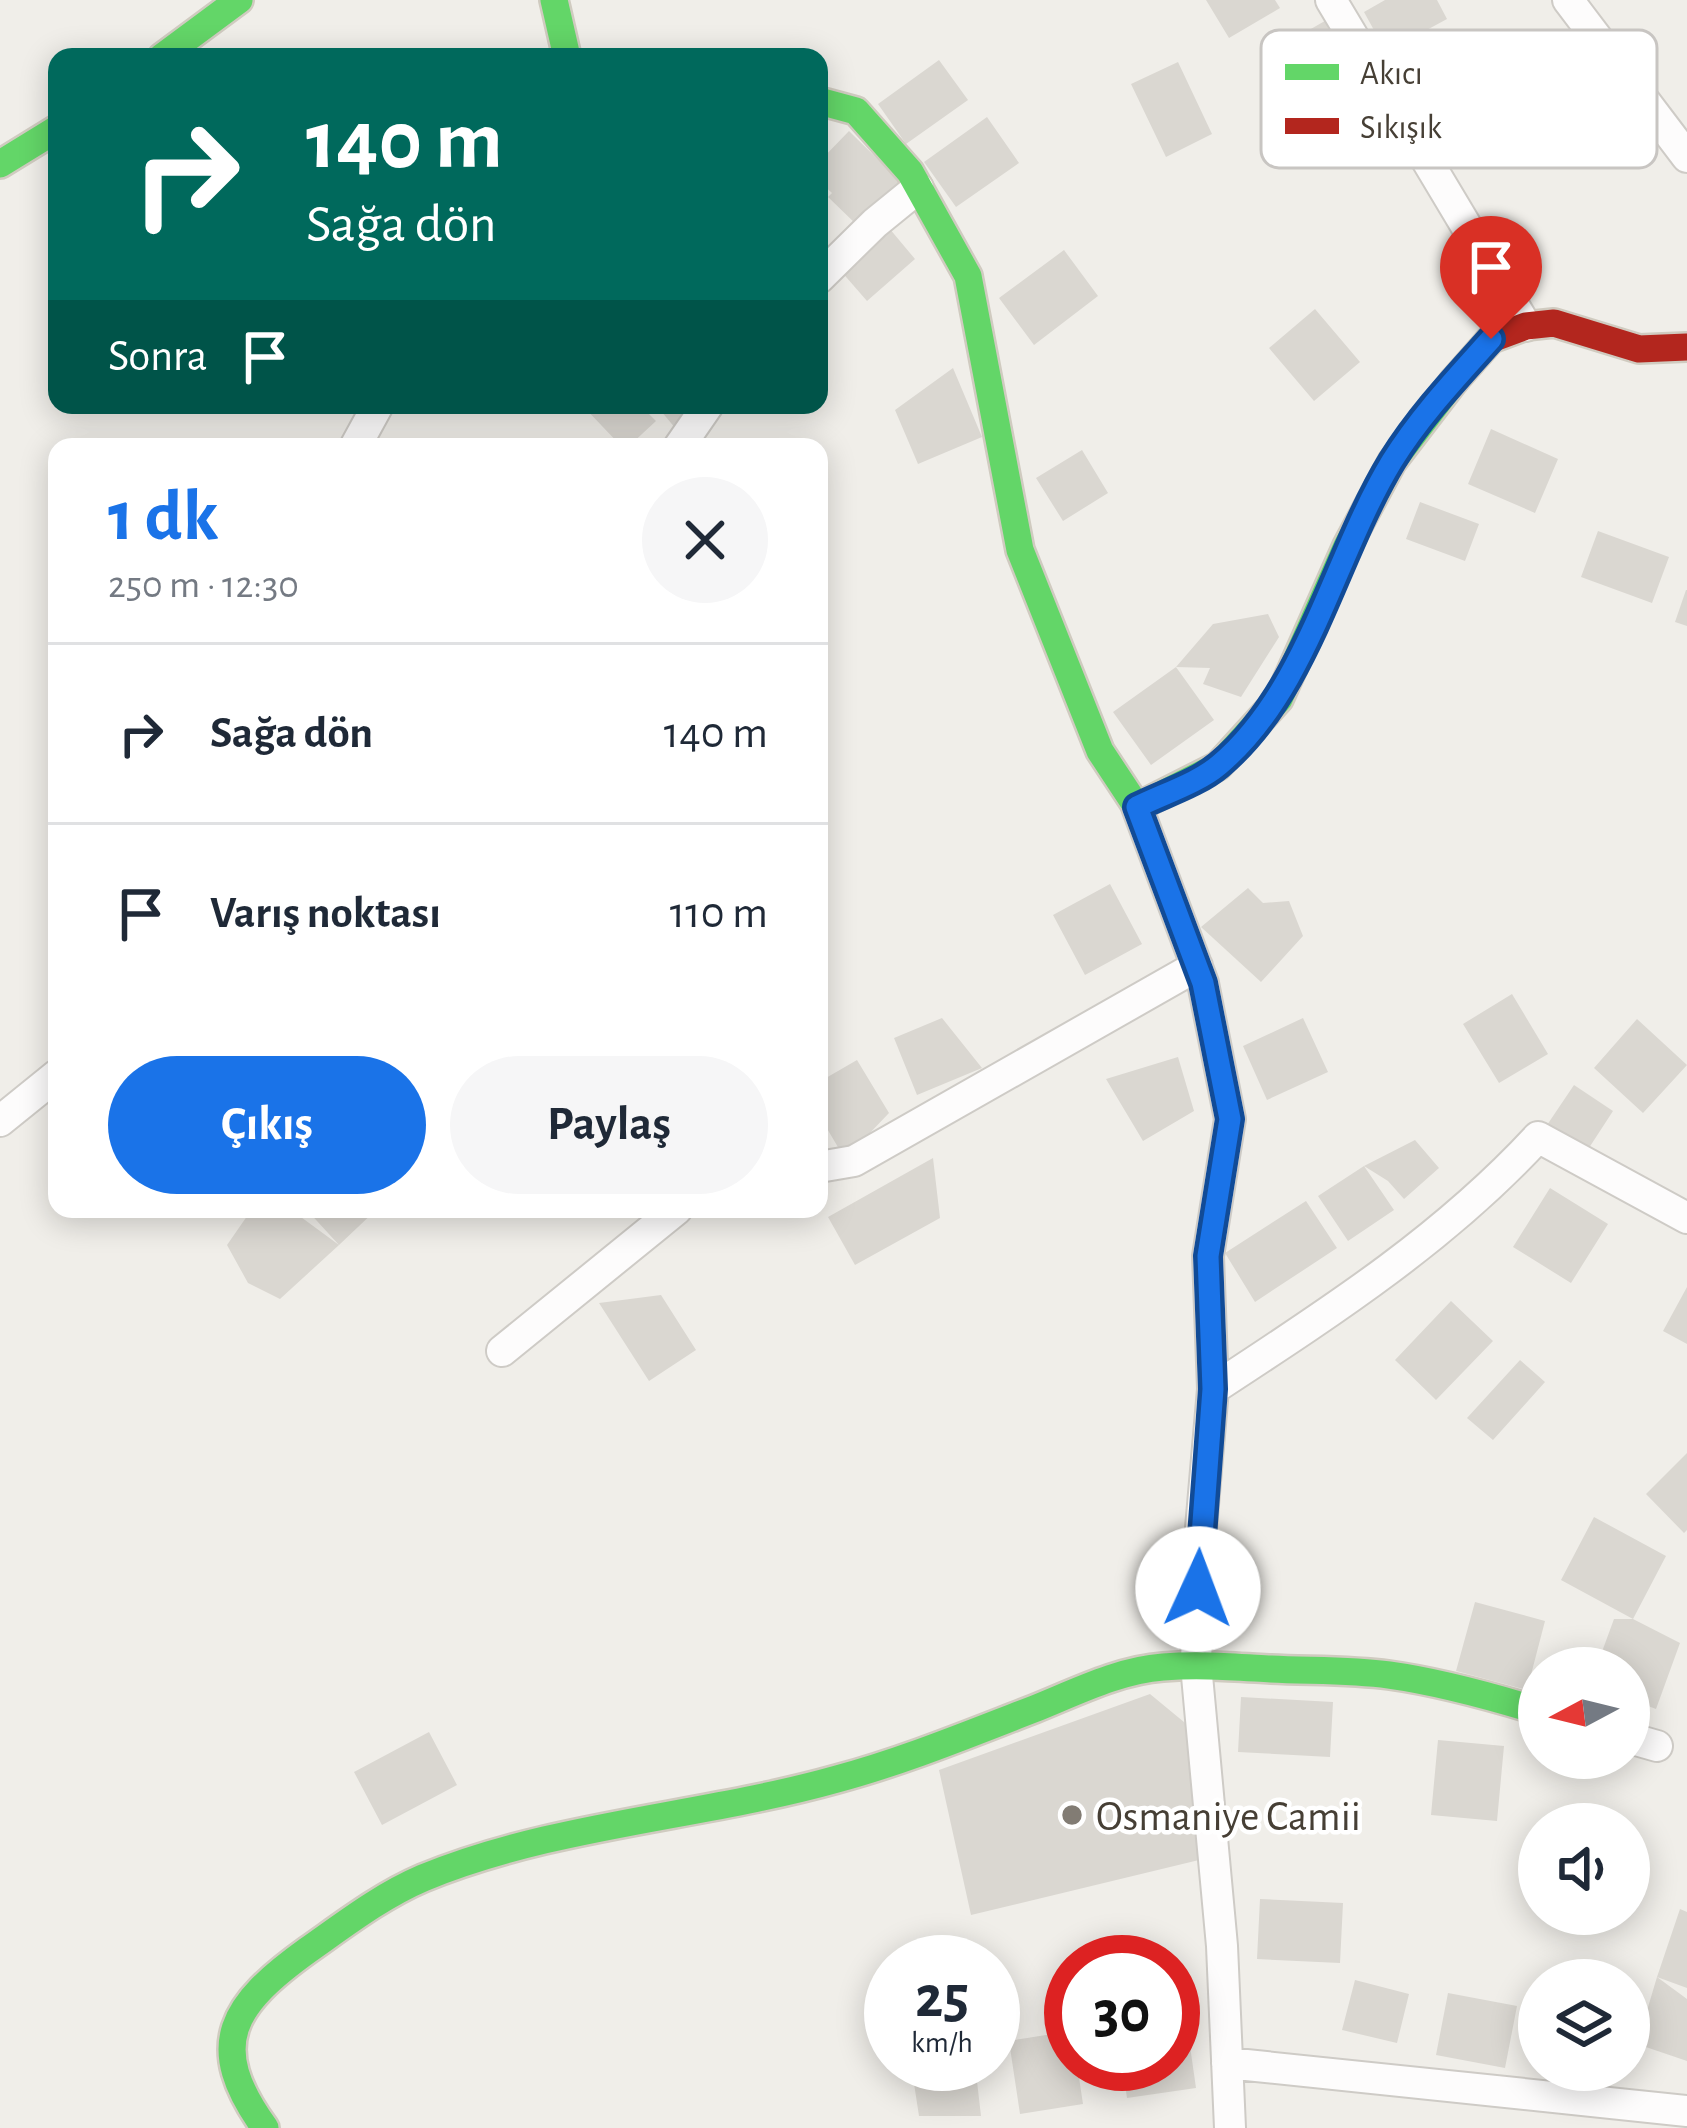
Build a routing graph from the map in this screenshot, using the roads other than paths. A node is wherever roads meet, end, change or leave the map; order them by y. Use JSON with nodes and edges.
{"nodes":[{"id":1,"x":238,"y":0,"type":"edge"},
{"id":2,"x":554,"y":0,"type":"edge"},
{"id":3,"x":1331,"y":0,"type":"edge"},
{"id":4,"x":1568,"y":0,"type":"edge"},
{"id":5,"x":1349,"y":30,"type":"edge"},
{"id":6,"x":1591,"y":30,"type":"edge"},
{"id":7,"x":174,"y":48,"type":"edge"},
{"id":8,"x":566,"y":48,"type":"edge"},
{"id":9,"x":828,"y":103,"type":"edge"},
{"id":10,"x":1657,"y":117,"type":"edge"},
{"id":11,"x":48,"y":135,"type":"edge"},
{"id":12,"x":1687,"y":157,"type":"edge"},
{"id":13,"x":0,"y":164,"type":"edge"},
{"id":14,"x":1431,"y":168,"type":"edge"},
{"id":15,"x":918,"y":188,"type":"junction"},
{"id":16,"x":828,"y":269,"type":"edge"},
{"id":17,"x":1526,"y":326,"type":"junction"},
{"id":18,"x":1687,"y":347,"type":"edge"},
{"id":19,"x":1137,"y":807,"type":"junction"},
{"id":20,"x":1197,"y":966,"type":"junction"},
{"id":21,"x":48,"y":1083,"type":"edge"},
{"id":22,"x":0,"y":1121,"type":"edge"},
{"id":23,"x":828,"y":1165,"type":"edge"},
{"id":24,"x":665,"y":1218,"type":"edge"},
{"id":25,"x":1687,"y":1218,"type":"edge"},
{"id":26,"x":502,"y":1351,"type":"dead end"},
{"id":27,"x":1213,"y":1389,"type":"junction"},
{"id":28,"x":1196,"y":1666,"type":"junction"},
{"id":29,"x":1518,"y":1705,"type":"edge"},
{"id":30,"x":1227,"y":2063,"type":"junction"},
{"id":31,"x":1687,"y":2111,"type":"edge"},
{"id":32,"x":265,"y":2128,"type":"edge"},
{"id":33,"x":1230,"y":2128,"type":"edge"}],
"edges":[{"from":1,"to":7,"type":"street"},
{"from":2,"to":8,"type":"street"},
{"from":3,"to":5,"type":"street"},
{"from":4,"to":6,"type":"street"},
{"from":9,"to":15,"type":"street"},
{"from":10,"to":12,"type":"street"},
{"from":11,"to":13,"type":"street"},
{"from":14,"to":17,"type":"street"},
{"from":15,"to":16,"type":"street"},
{"from":15,"to":19,"type":"street"},
{"from":17,"to":18,"type":"street"},
{"from":17,"to":19,"type":"street"},
{"from":19,"to":20,"type":"street"},
{"from":20,"to":23,"type":"street"},
{"from":20,"to":27,"type":"street"},
{"from":21,"to":22,"type":"street"},
{"from":24,"to":26,"type":"street"},
{"from":25,"to":27,"type":"street"},
{"from":27,"to":28,"type":"street"},
{"from":28,"to":29,"type":"street"},
{"from":28,"to":30,"type":"street"},
{"from":28,"to":32,"type":"street"},
{"from":30,"to":31,"type":"street"},
{"from":30,"to":33,"type":"street"}]}
